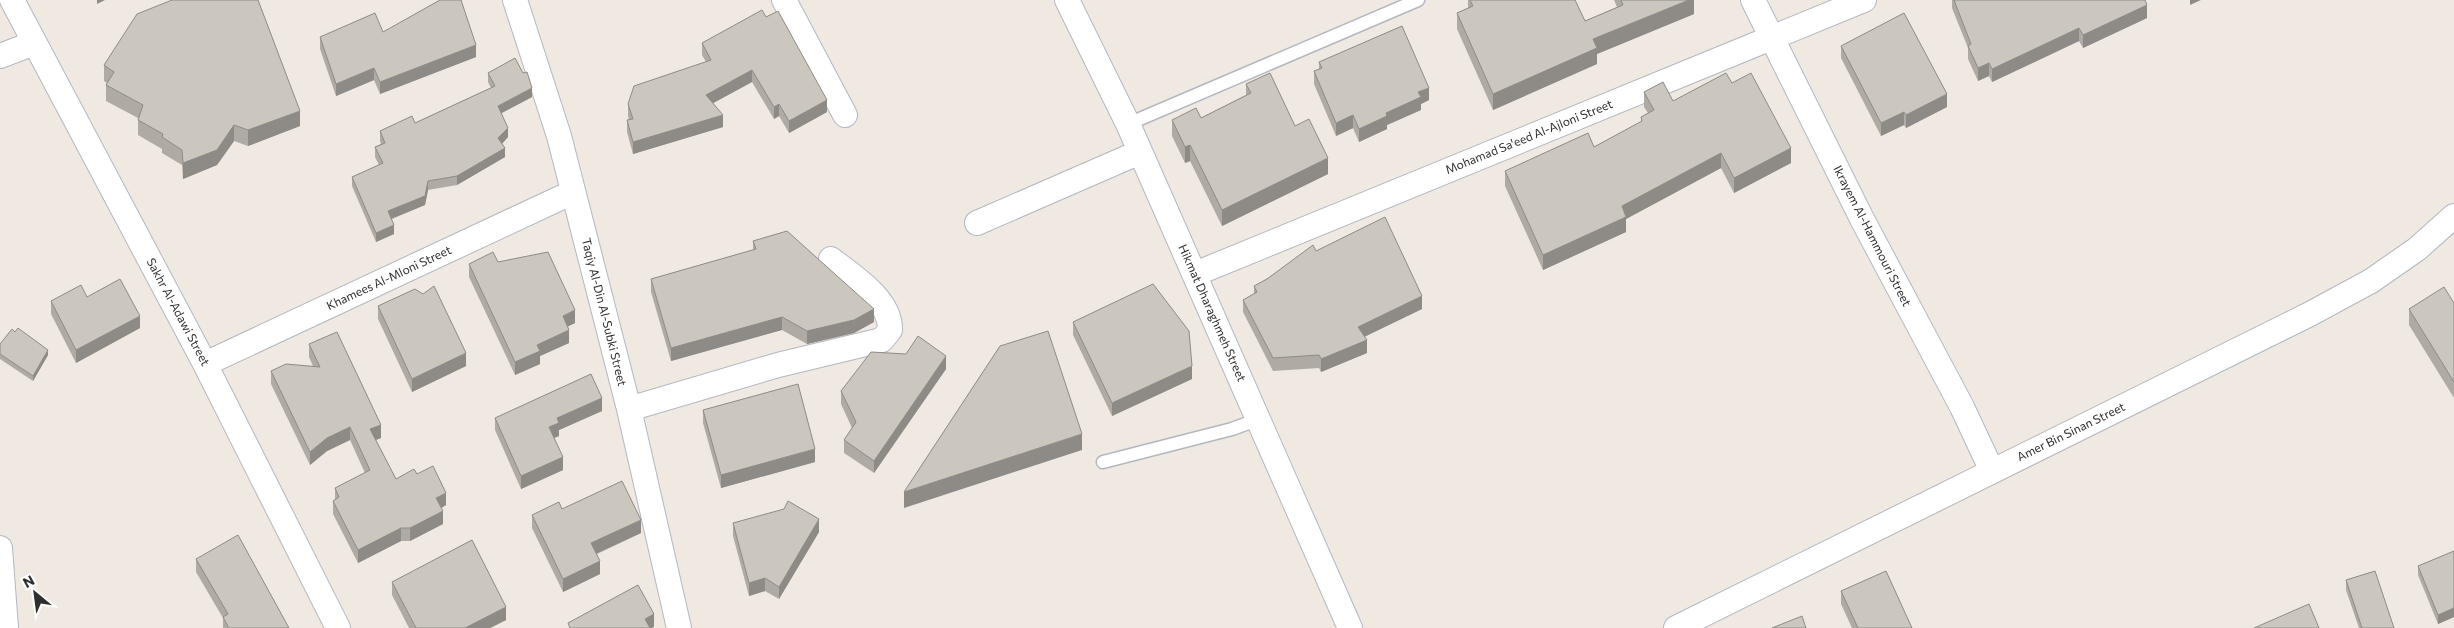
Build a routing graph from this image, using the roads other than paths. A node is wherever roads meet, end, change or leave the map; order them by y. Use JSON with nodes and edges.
{"nodes":[{"id":1,"x":12,"y":0,"type":"edge"},
{"id":2,"x":515,"y":0,"type":"edge"},
{"id":3,"x":784,"y":0,"type":"edge"},
{"id":4,"x":1067,"y":0,"type":"edge"},
{"id":5,"x":1418,"y":0,"type":"edge"},
{"id":6,"x":1753,"y":0,"type":"edge"},
{"id":7,"x":1864,"y":0,"type":"edge"},
{"id":8,"x":1772,"y":38,"type":"junction"},
{"id":9,"x":34,"y":43,"type":"junction"},
{"id":10,"x":0,"y":56,"type":"edge"},
{"id":11,"x":845,"y":115,"type":"dead end"},
{"id":12,"x":1128,"y":124,"type":"junction"},
{"id":13,"x":1140,"y":152,"type":"junction"},
{"id":14,"x":573,"y":192,"type":"junction"},
{"id":15,"x":2454,"y":216,"type":"edge"},
{"id":16,"x":977,"y":223,"type":"dead end"},
{"id":17,"x":831,"y":259,"type":"dead end"},
{"id":18,"x":1195,"y":274,"type":"junction"},
{"id":19,"x":205,"y":364,"type":"junction"},
{"id":20,"x":629,"y":409,"type":"junction"},
{"id":21,"x":1258,"y":419,"type":"junction"},
{"id":22,"x":1103,"y":462,"type":"dead end"},
{"id":23,"x":1992,"y":471,"type":"junction"},
{"id":24,"x":0,"y":548,"type":"edge"},
{"id":25,"x":6,"y":628,"type":"edge"},
{"id":26,"x":338,"y":628,"type":"edge"},
{"id":27,"x":679,"y":628,"type":"edge"},
{"id":28,"x":1350,"y":628,"type":"edge"},
{"id":29,"x":1676,"y":628,"type":"edge"}],
"edges":[{"from":1,"to":9,"type":"street","name":"Sakhr Al-Adawi Street"},
{"from":2,"to":14,"type":"street","name":"Taqiy Al-Din Al-Subki Street"},
{"from":3,"to":11,"type":"street"},
{"from":4,"to":12,"type":"street","name":"Hikmat Dharaghmeh Street"},
{"from":5,"to":12,"type":"lane"},
{"from":6,"to":8,"type":"street","name":"Ikrayem Al-Hammouri Street"},
{"from":7,"to":8,"type":"street","name":"Mohamad Sa'eed Al-Ajloni Street"},
{"from":8,"to":18,"type":"street","name":"Mohamad Sa'eed Al-Ajloni Street"},
{"from":8,"to":23,"type":"street","name":"Ikrayem Al-Hammouri Street"},
{"from":9,"to":10,"type":"street"},
{"from":9,"to":19,"type":"street","name":"Sakhr Al-Adawi Street"},
{"from":12,"to":13,"type":"street","name":"Hikmat Dharaghmeh Street"},
{"from":13,"to":16,"type":"street"},
{"from":13,"to":18,"type":"street","name":"Hikmat Dharaghmeh Street"},
{"from":14,"to":19,"type":"street","name":"Khamees Al-Mloni Street"},
{"from":14,"to":20,"type":"street","name":"Taqiy Al-Din Al-Subki Street"},
{"from":15,"to":23,"type":"street","name":"Amer Bin Sinan Street"},
{"from":17,"to":20,"type":"street"},
{"from":18,"to":21,"type":"street","name":"Hikmat Dharaghmeh Street"},
{"from":19,"to":26,"type":"street","name":"Sakhr Al-Adawi Street"},
{"from":20,"to":27,"type":"street","name":"Taqiy Al-Din Al-Subki Street"},
{"from":21,"to":22,"type":"lane"},
{"from":21,"to":28,"type":"street","name":"Hikmat Dharaghmeh Street"},
{"from":23,"to":29,"type":"street","name":"Amer Bin Sinan Street"},
{"from":24,"to":25,"type":"street"}]}
